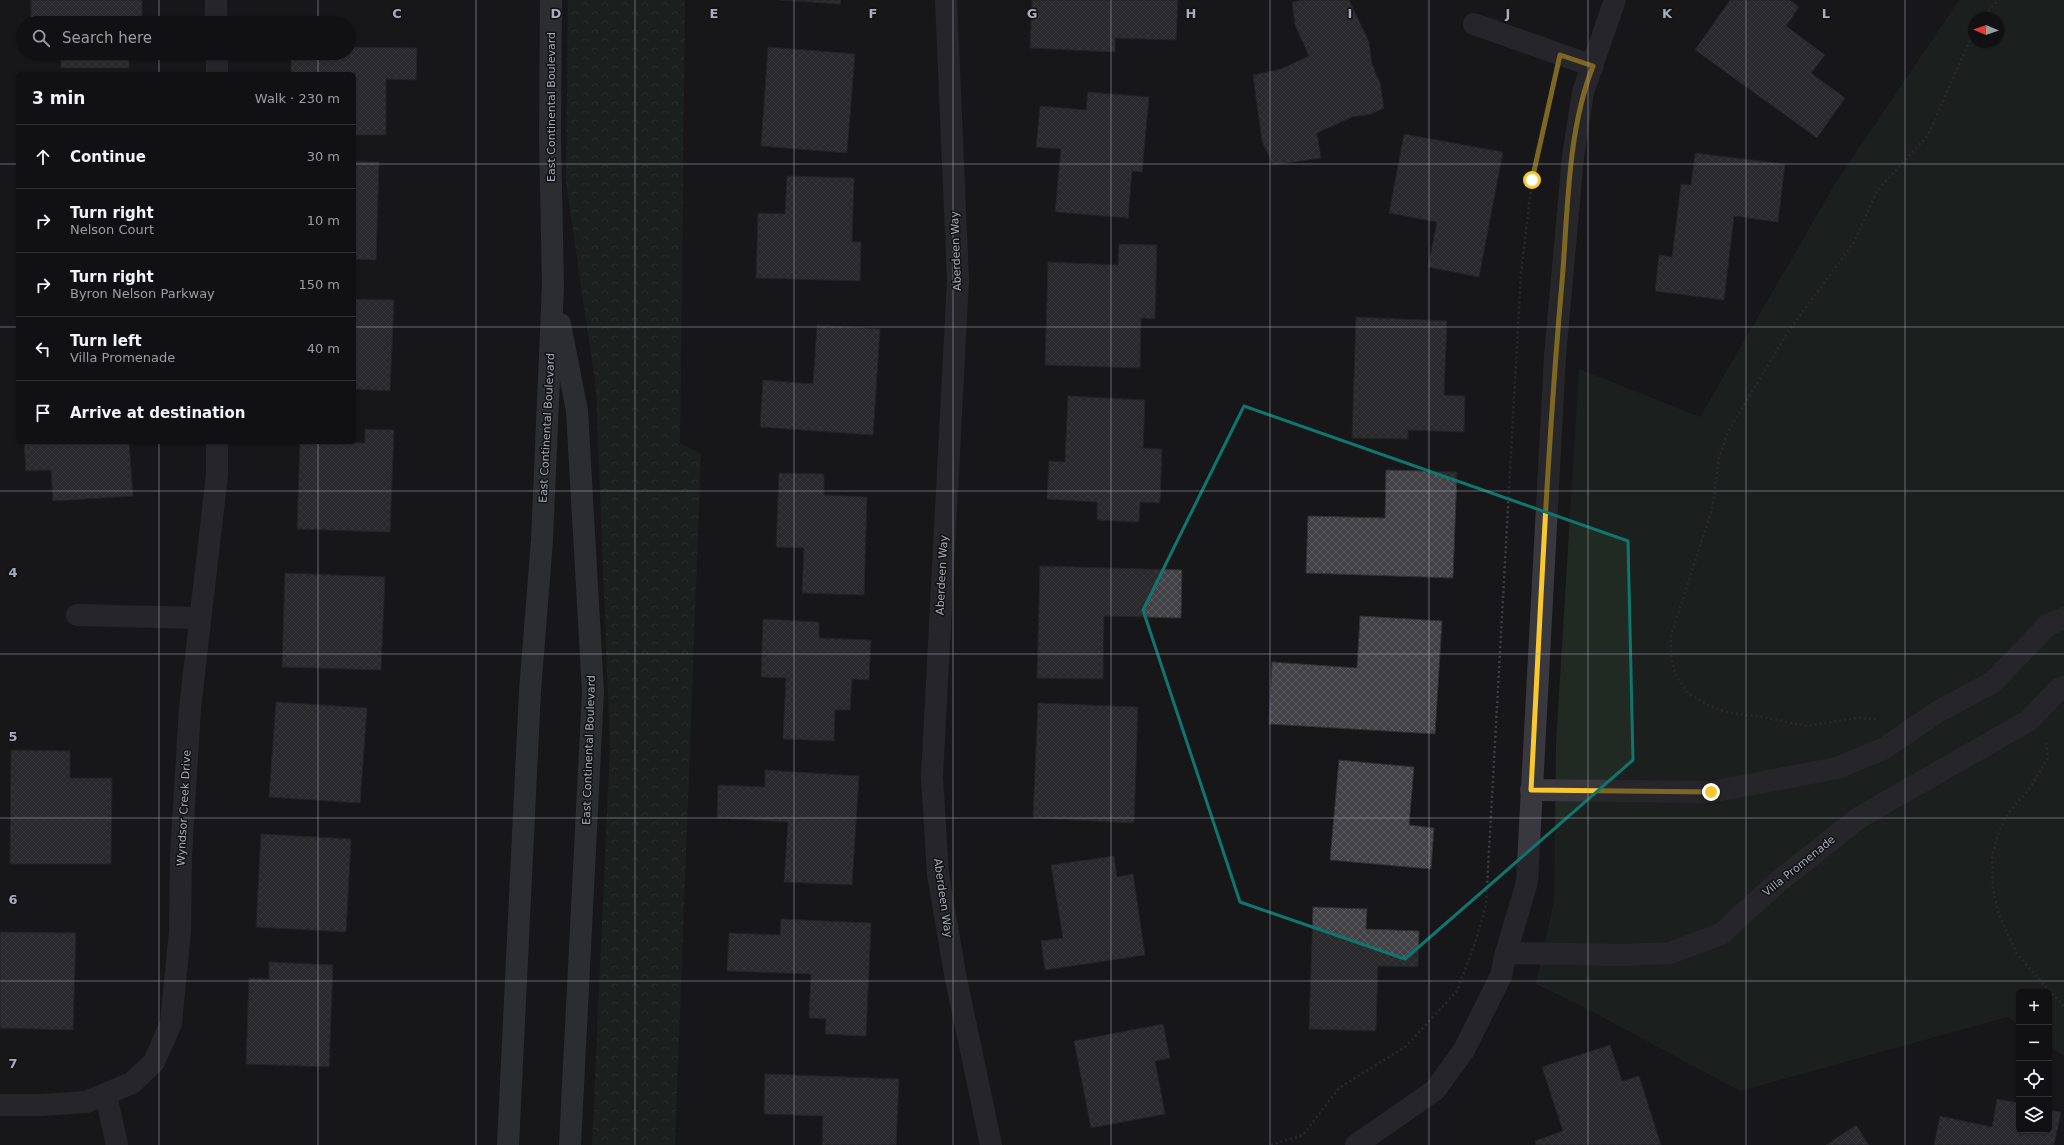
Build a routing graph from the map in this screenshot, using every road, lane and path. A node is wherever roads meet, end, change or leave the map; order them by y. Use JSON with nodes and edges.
{"nodes":[{"id":1,"x":216,"y":0,"type":"edge"},
{"id":2,"x":551,"y":0,"type":"edge"},
{"id":3,"x":946,"y":0,"type":"edge"},
{"id":4,"x":1615,"y":0,"type":"edge"},
{"id":5,"x":1999,"y":0,"type":"edge"},
{"id":6,"x":1987,"y":12,"type":"edge"},
{"id":7,"x":216,"y":16,"type":"edge"},
{"id":8,"x":1474,"y":24,"type":"dead end"},
{"id":9,"x":1968,"y":45,"type":"edge"},
{"id":10,"x":1560,"y":55,"type":"junction"},
{"id":11,"x":217,"y":60,"type":"edge"},
{"id":12,"x":1593,"y":66,"type":"junction"},
{"id":13,"x":217,"y":72,"type":"edge"},
{"id":14,"x":553,"y":285,"type":"junction"},
{"id":15,"x":217,"y":444,"type":"edge"},
{"id":16,"x":76,"y":615,"type":"dead end"},
{"id":17,"x":200,"y":618,"type":"junction"},
{"id":18,"x":2064,"y":618,"type":"edge"},
{"id":19,"x":2064,"y":687,"type":"edge"},
{"id":20,"x":2031,"y":717,"type":"junction"},
{"id":21,"x":1880,"y":719,"type":"dead end"},
{"id":22,"x":1531,"y":790,"type":"junction"},
{"id":23,"x":1506,"y":953,"type":"junction"},
{"id":24,"x":2064,"y":1007,"type":"edge"},
{"id":25,"x":106,"y":1095,"type":"junction"},
{"id":26,"x":0,"y":1104,"type":"edge"},
{"id":27,"x":117,"y":1145,"type":"edge"},
{"id":28,"x":508,"y":1145,"type":"edge"},
{"id":29,"x":570,"y":1145,"type":"edge"},
{"id":30,"x":991,"y":1145,"type":"edge"},
{"id":31,"x":1271,"y":1145,"type":"edge"},
{"id":32,"x":1356,"y":1145,"type":"edge"}],
"edges":[{"from":1,"to":7,"type":"street"},
{"from":2,"to":14,"type":"main road","name":"East Continental Boulevard"},
{"from":3,"to":30,"type":"street","name":"Aberdeen Way"},
{"from":4,"to":12,"type":"street"},
{"from":5,"to":6,"type":"path"},
{"from":8,"to":10,"type":"street"},
{"from":9,"to":21,"type":"path"},
{"from":10,"to":12,"type":"street"},
{"from":10,"to":31,"type":"path"},
{"from":11,"to":13,"type":"street"},
{"from":12,"to":22,"type":"street"},
{"from":14,"to":28,"type":"main road","name":"East Continental Boulevard"},
{"from":14,"to":29,"type":"main road","name":"East Continental Boulevard"},
{"from":15,"to":17,"type":"street","name":"Wyndsor Creek Drive"},
{"from":16,"to":17,"type":"street"},
{"from":17,"to":25,"type":"street","name":"Wyndsor Creek Drive"},
{"from":18,"to":22,"type":"street"},
{"from":19,"to":20,"type":"street","name":"Villa Promenade"},
{"from":20,"to":23,"type":"street","name":"Villa Promenade"},
{"from":20,"to":24,"type":"path"},
{"from":22,"to":23,"type":"street"},
{"from":23,"to":32,"type":"street"},
{"from":25,"to":26,"type":"street","name":"Wyndsor Creek Drive"},
{"from":25,"to":27,"type":"street"}]}
